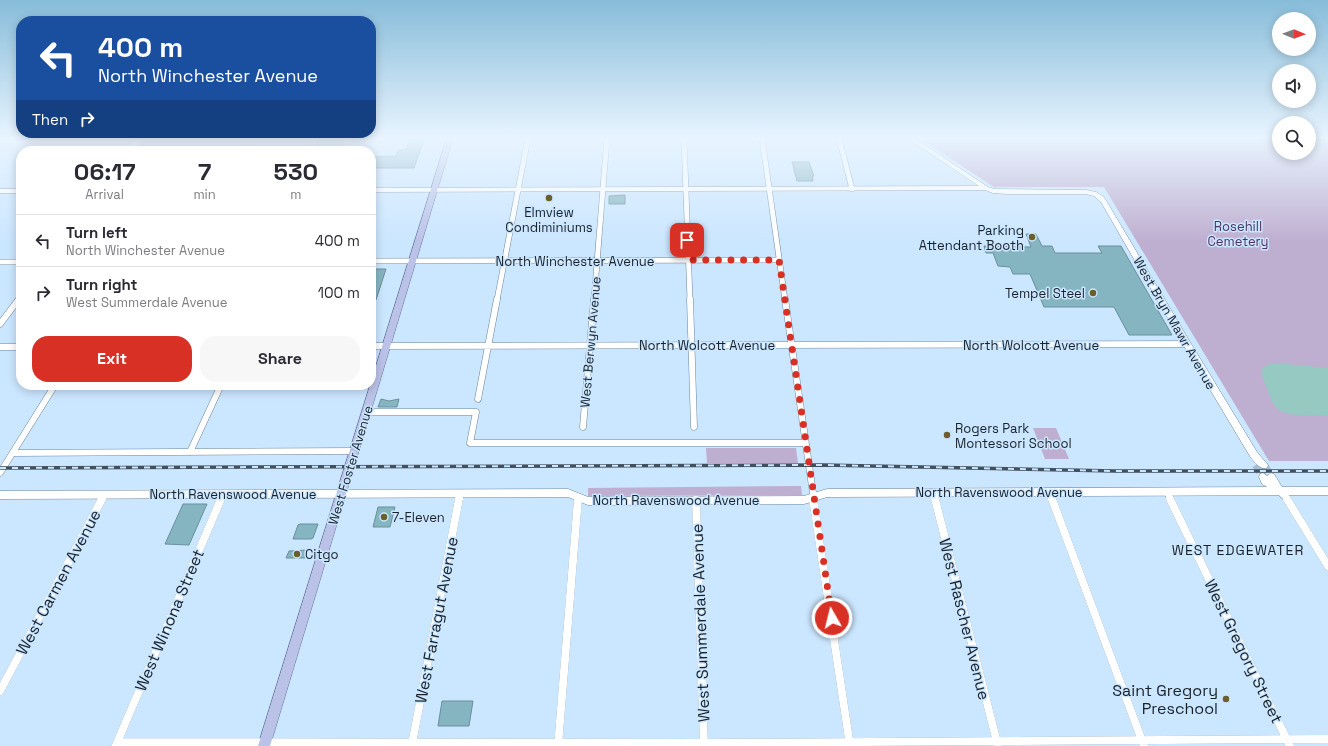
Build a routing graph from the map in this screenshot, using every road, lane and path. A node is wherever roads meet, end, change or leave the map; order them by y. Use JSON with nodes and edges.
{"nodes":[{"id":1,"x":439,"y":173,"type":"edge"},
{"id":2,"x":521,"y":173,"type":"edge"},
{"id":3,"x":604,"y":173,"type":"edge"},
{"id":4,"x":685,"y":173,"type":"edge"},
{"id":5,"x":767,"y":173,"type":"edge"},
{"id":6,"x":848,"y":173,"type":"edge"},
{"id":7,"x":963,"y":173,"type":"edge"},
{"id":8,"x":986,"y":188,"type":"junction"},
{"id":9,"x":603,"y":189,"type":"junction"},
{"id":10,"x":686,"y":189,"type":"junction"},
{"id":11,"x":769,"y":189,"type":"junction"},
{"id":12,"x":852,"y":189,"type":"junction"},
{"id":13,"x":376,"y":190,"type":"edge"},
{"id":14,"x":434,"y":190,"type":"junction"},
{"id":15,"x":518,"y":190,"type":"junction"},
{"id":16,"x":0,"y":191,"type":"edge"},
{"id":17,"x":16,"y":191,"type":"edge"},
{"id":18,"x":597,"y":260,"type":"junction"},
{"id":19,"x":688,"y":260,"type":"junction"},
{"id":20,"x":779,"y":260,"type":"junction"},
{"id":21,"x":376,"y":261,"type":"edge"},
{"id":22,"x":412,"y":261,"type":"junction"},
{"id":23,"x":505,"y":261,"type":"junction"},
{"id":24,"x":0,"y":262,"type":"edge"},
{"id":25,"x":16,"y":262,"type":"edge"},
{"id":26,"x":16,"y":303,"type":"edge"},
{"id":27,"x":0,"y":324,"type":"edge"},
{"id":28,"x":1187,"y":344,"type":"junction"},
{"id":29,"x":590,"y":345,"type":"junction"},
{"id":30,"x":691,"y":345,"type":"junction"},
{"id":31,"x":791,"y":345,"type":"junction"},
{"id":32,"x":376,"y":346,"type":"edge"},
{"id":33,"x":387,"y":346,"type":"junction"},
{"id":34,"x":489,"y":346,"type":"junction"},
{"id":35,"x":0,"y":347,"type":"edge"},
{"id":36,"x":16,"y":347,"type":"edge"},
{"id":37,"x":376,"y":381,"type":"edge"},
{"id":38,"x":52,"y":390,"type":"edge"},
{"id":39,"x":219,"y":390,"type":"edge"},
{"id":40,"x":373,"y":390,"type":"edge"},
{"id":41,"x":478,"y":399,"type":"dead end"},
{"id":42,"x":366,"y":412,"type":"junction"},
{"id":43,"x":583,"y":426,"type":"dead end"},
{"id":44,"x":694,"y":427,"type":"dead end"},
{"id":45,"x":805,"y":444,"type":"junction"},
{"id":46,"x":354,"y":451,"type":"junction"},
{"id":47,"x":190,"y":452,"type":"junction"},
{"id":48,"x":13,"y":453,"type":"junction"},
{"id":49,"x":1260,"y":465,"type":"tunnel mouth"},
{"id":50,"x":0,"y":473,"type":"edge"},
{"id":51,"x":1267,"y":477,"type":"tunnel mouth"},
{"id":52,"x":1328,"y":491,"type":"edge"},
{"id":53,"x":932,"y":492,"type":"junction"},
{"id":54,"x":1049,"y":492,"type":"junction"},
{"id":55,"x":1167,"y":492,"type":"junction"},
{"id":56,"x":1280,"y":492,"type":"junction"},
{"id":57,"x":460,"y":493,"type":"junction"},
{"id":58,"x":222,"y":494,"type":"junction"},
{"id":59,"x":341,"y":494,"type":"junction"},
{"id":60,"x":0,"y":495,"type":"edge"},
{"id":61,"x":104,"y":495,"type":"junction"},
{"id":62,"x":578,"y":498,"type":"junction"},
{"id":63,"x":814,"y":498,"type":"junction"},
{"id":64,"x":696,"y":500,"type":"junction"},
{"id":65,"x":1328,"y":566,"type":"edge"},
{"id":66,"x":0,"y":691,"type":"edge"},
{"id":67,"x":1328,"y":739,"type":"edge"},
{"id":68,"x":997,"y":743,"type":"edge"},
{"id":69,"x":1143,"y":743,"type":"edge"},
{"id":70,"x":1288,"y":743,"type":"edge"},
{"id":71,"x":117,"y":744,"type":"edge"},
{"id":72,"x":265,"y":744,"type":"edge"},
{"id":73,"x":412,"y":744,"type":"edge"},
{"id":74,"x":558,"y":744,"type":"edge"},
{"id":75,"x":704,"y":744,"type":"edge"},
{"id":76,"x":850,"y":744,"type":"edge"}],
"edges":[{"from":1,"to":14,"type":"main road","name":"West Foster Avenue"},
{"from":2,"to":15,"type":"street"},
{"from":3,"to":9,"type":"street","name":"West Berwyn Avenue"},
{"from":4,"to":10,"type":"street"},
{"from":5,"to":11,"type":"street"},
{"from":6,"to":12,"type":"street"},
{"from":7,"to":8,"type":"street"},
{"from":8,"to":12,"type":"street"},
{"from":8,"to":28,"type":"street","name":"West Bryn Mawr Avenue"},
{"from":9,"to":10,"type":"street"},
{"from":9,"to":15,"type":"street"},
{"from":9,"to":18,"type":"street","name":"West Berwyn Avenue"},
{"from":10,"to":11,"type":"street"},
{"from":10,"to":19,"type":"street"},
{"from":11,"to":12,"type":"street"},
{"from":11,"to":20,"type":"street"},
{"from":13,"to":14,"type":"street"},
{"from":14,"to":15,"type":"street"},
{"from":14,"to":22,"type":"main road","name":"West Foster Avenue"},
{"from":15,"to":23,"type":"street"},
{"from":16,"to":17,"type":"street"},
{"from":18,"to":19,"type":"street","name":"North Winchester Avenue"},
{"from":18,"to":23,"type":"street","name":"North Winchester Avenue"},
{"from":18,"to":29,"type":"street","name":"West Berwyn Avenue"},
{"from":19,"to":20,"type":"street","name":"North Winchester Avenue"},
{"from":19,"to":30,"type":"street"},
{"from":20,"to":31,"type":"street"},
{"from":21,"to":22,"type":"street","name":"North Winchester Avenue"},
{"from":22,"to":23,"type":"street","name":"North Winchester Avenue"},
{"from":22,"to":33,"type":"main road","name":"West Foster Avenue"},
{"from":23,"to":34,"type":"street"},
{"from":24,"to":25,"type":"street"},
{"from":26,"to":27,"type":"street"},
{"from":28,"to":31,"type":"street","name":"North Wolcott Avenue"},
{"from":28,"to":49,"type":"street","name":"West Bryn Mawr Avenue"},
{"from":29,"to":30,"type":"street","name":"North Wolcott Avenue"},
{"from":29,"to":34,"type":"street","name":"North Wolcott Avenue"},
{"from":29,"to":43,"type":"street","name":"West Berwyn Avenue"},
{"from":30,"to":31,"type":"street","name":"North Wolcott Avenue"},
{"from":30,"to":44,"type":"street"},
{"from":31,"to":45,"type":"street"},
{"from":32,"to":33,"type":"street","name":"North Wolcott Avenue"},
{"from":33,"to":34,"type":"street","name":"North Wolcott Avenue"},
{"from":33,"to":37,"type":"main road","name":"West Foster Avenue"},
{"from":34,"to":41,"type":"street"},
{"from":35,"to":36,"type":"street"},
{"from":38,"to":48,"type":"street"},
{"from":39,"to":47,"type":"street"},
{"from":40,"to":42,"type":"main road","name":"West Foster Avenue"},
{"from":42,"to":45,"type":"street"},
{"from":42,"to":46,"type":"main road","name":"West Foster Avenue"},
{"from":45,"to":63,"type":"street"},
{"from":46,"to":47,"type":"street"},
{"from":46,"to":59,"type":"main road","name":"West Foster Avenue"},
{"from":47,"to":48,"type":"street"},
{"from":48,"to":50,"type":"street"},
{"from":51,"to":56,"type":"street"},
{"from":52,"to":56,"type":"street","name":"North Ravenswood Avenue"},
{"from":53,"to":54,"type":"street","name":"North Ravenswood Avenue"},
{"from":53,"to":63,"type":"street","name":"North Ravenswood Avenue"},
{"from":53,"to":68,"type":"street","name":"West Rascher Avenue"},
{"from":54,"to":55,"type":"street","name":"North Ravenswood Avenue"},
{"from":54,"to":69,"type":"street"},
{"from":55,"to":56,"type":"street","name":"North Ravenswood Avenue"},
{"from":55,"to":70,"type":"street","name":"West Gregory Street"},
{"from":56,"to":65,"type":"street"},
{"from":57,"to":59,"type":"street","name":"North Ravenswood Avenue"},
{"from":57,"to":62,"type":"street","name":"North Ravenswood Avenue"},
{"from":57,"to":73,"type":"street","name":"West Farragut Avenue"},
{"from":58,"to":59,"type":"street","name":"North Ravenswood Avenue"},
{"from":58,"to":61,"type":"street","name":"North Ravenswood Avenue"},
{"from":58,"to":71,"type":"street","name":"West Winona Street"},
{"from":59,"to":72,"type":"main road","name":"West Foster Avenue"},
{"from":60,"to":61,"type":"street","name":"North Ravenswood Avenue"},
{"from":61,"to":66,"type":"street","name":"West Carmen Avenue"},
{"from":62,"to":64,"type":"street","name":"North Ravenswood Avenue"},
{"from":62,"to":74,"type":"street"},
{"from":63,"to":64,"type":"street","name":"North Ravenswood Avenue"},
{"from":63,"to":76,"type":"street"},
{"from":64,"to":75,"type":"street","name":"West Summerdale Avenue"},
{"from":67,"to":70,"type":"street"},
{"from":68,"to":69,"type":"street"},
{"from":68,"to":76,"type":"street"},
{"from":69,"to":70,"type":"street"},
{"from":71,"to":72,"type":"street"},
{"from":72,"to":73,"type":"street"},
{"from":73,"to":74,"type":"street"},
{"from":74,"to":75,"type":"street"},
{"from":75,"to":76,"type":"street"}]}
